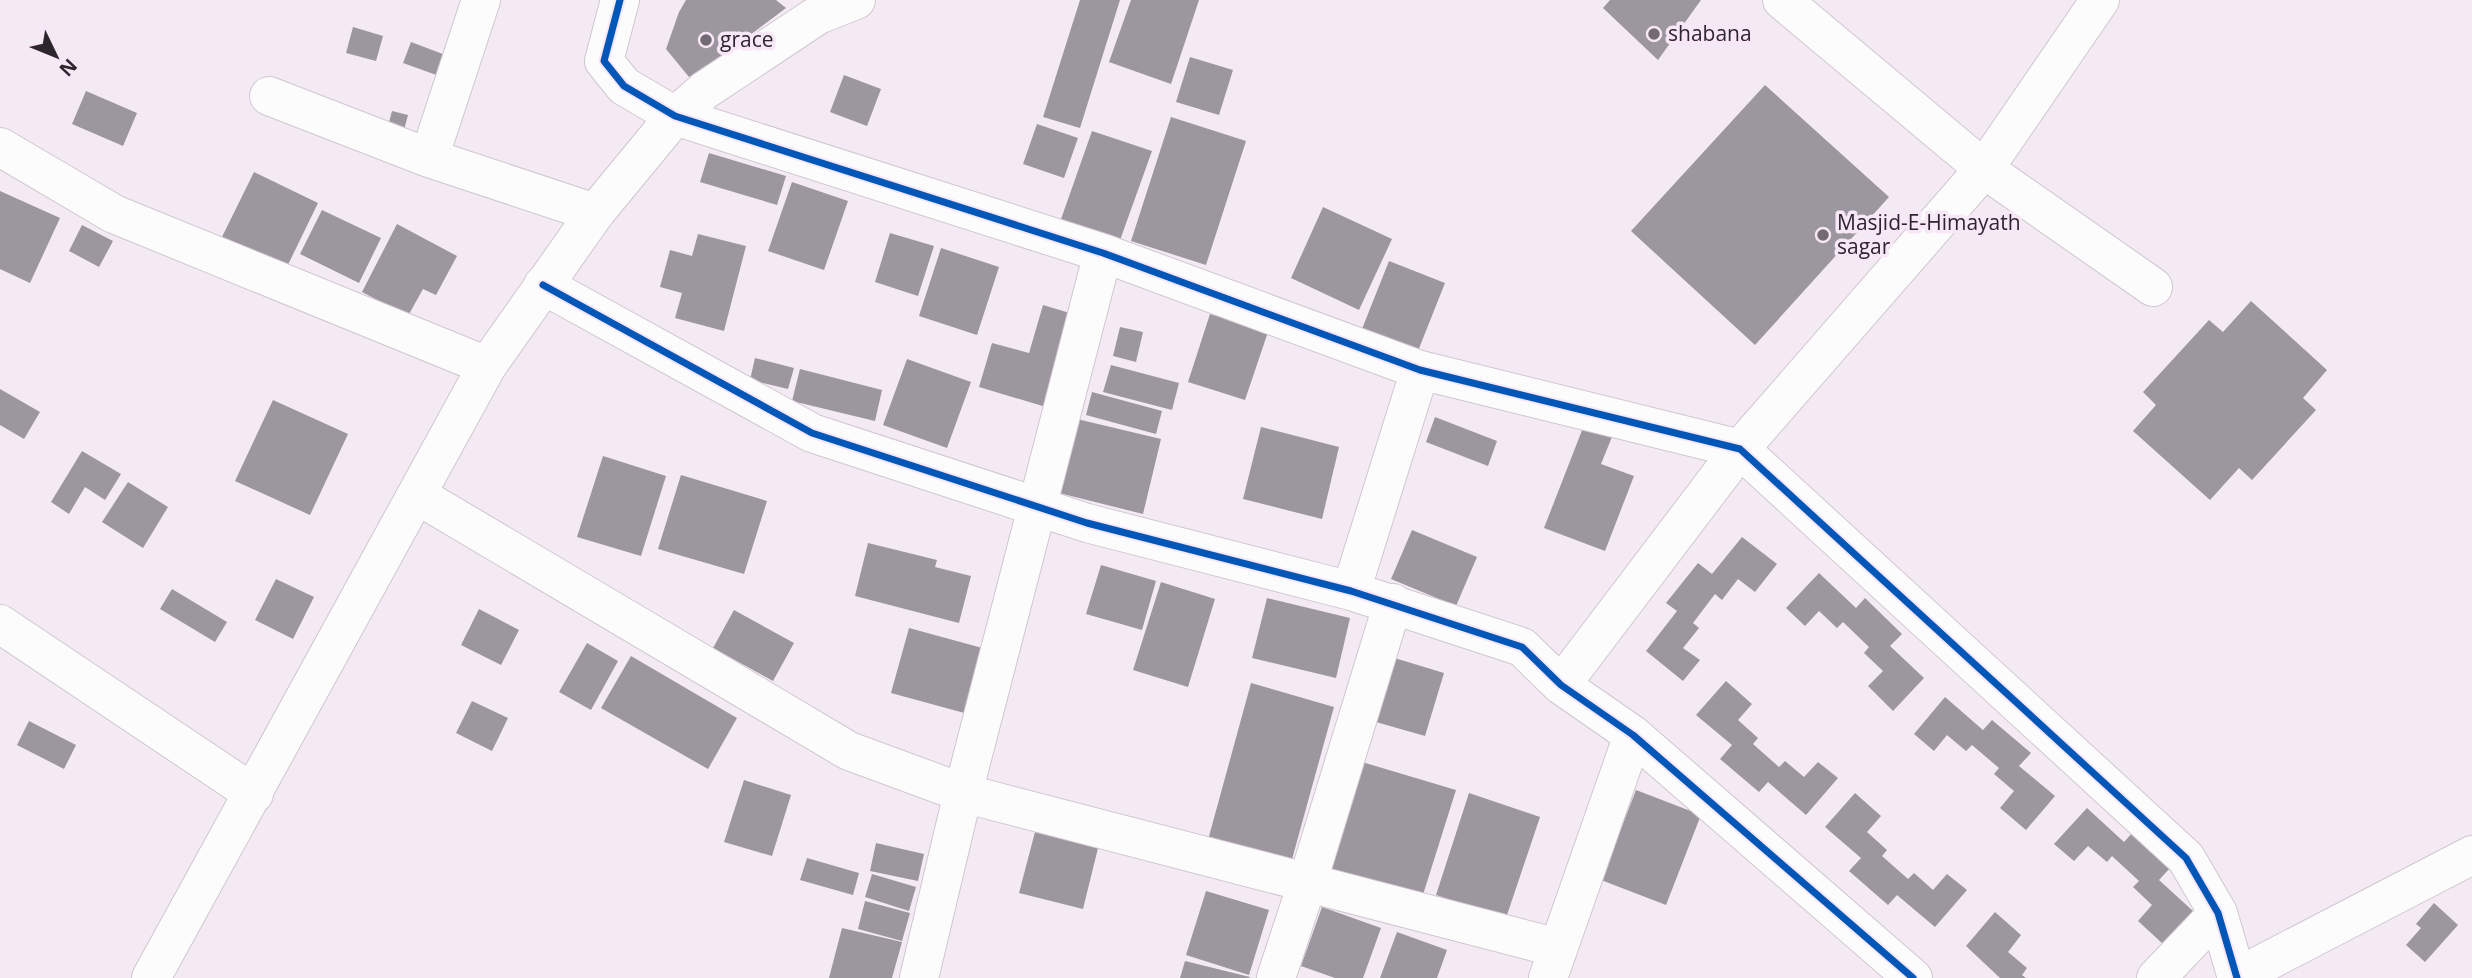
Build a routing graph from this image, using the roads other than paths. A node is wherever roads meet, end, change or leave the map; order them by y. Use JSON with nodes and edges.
{"nodes":[{"id":1,"x":481,"y":0,"type":"edge"},
{"id":2,"x":620,"y":0,"type":"edge"},
{"id":3,"x":856,"y":0,"type":"edge"},
{"id":4,"x":1782,"y":0,"type":"edge"},
{"id":5,"x":2100,"y":0,"type":"edge"},
{"id":6,"x":269,"y":96,"type":"dead end"},
{"id":7,"x":675,"y":116,"type":"junction"},
{"id":8,"x":0,"y":147,"type":"edge"},
{"id":9,"x":429,"y":158,"type":"junction"},
{"id":10,"x":1984,"y":169,"type":"junction"},
{"id":11,"x":595,"y":213,"type":"junction"},
{"id":12,"x":1103,"y":253,"type":"junction"},
{"id":13,"x":543,"y":285,"type":"junction"},
{"id":14,"x":2153,"y":287,"type":"dead end"},
{"id":15,"x":487,"y":366,"type":"junction"},
{"id":16,"x":1420,"y":370,"type":"junction"},
{"id":17,"x":1740,"y":449,"type":"junction"},
{"id":18,"x":417,"y":495,"type":"junction"},
{"id":19,"x":1038,"y":507,"type":"junction"},
{"id":20,"x":1351,"y":591,"type":"junction"},
{"id":21,"x":1393,"y":603,"type":"junction"},
{"id":22,"x":2,"y":629,"type":"edge"},
{"id":23,"x":1561,"y":685,"type":"junction"},
{"id":24,"x":1633,"y":735,"type":"junction"},
{"id":25,"x":963,"y":793,"type":"junction"},
{"id":26,"x":254,"y":794,"type":"junction"},
{"id":27,"x":2472,"y":855,"type":"edge"},
{"id":28,"x":1307,"y":884,"type":"junction"},
{"id":29,"x":2218,"y":914,"type":"junction"},
{"id":30,"x":1553,"y":963,"type":"edge"},
{"id":31,"x":151,"y":978,"type":"edge"},
{"id":32,"x":919,"y":978,"type":"edge"},
{"id":33,"x":1276,"y":978,"type":"edge"},
{"id":34,"x":1913,"y":978,"type":"edge"},
{"id":35,"x":2156,"y":978,"type":"edge"},
{"id":36,"x":2237,"y":978,"type":"edge"}],
"edges":[{"from":1,"to":9,"type":"street"},
{"from":2,"to":7,"type":"street"},
{"from":3,"to":7,"type":"street"},
{"from":4,"to":10,"type":"street"},
{"from":5,"to":10,"type":"street"},
{"from":6,"to":9,"type":"street"},
{"from":7,"to":11,"type":"street"},
{"from":7,"to":12,"type":"street"},
{"from":8,"to":15,"type":"street"},
{"from":9,"to":11,"type":"street"},
{"from":10,"to":14,"type":"street"},
{"from":10,"to":17,"type":"street"},
{"from":11,"to":13,"type":"street"},
{"from":12,"to":16,"type":"street"},
{"from":12,"to":19,"type":"street"},
{"from":13,"to":15,"type":"street"},
{"from":13,"to":19,"type":"street"},
{"from":15,"to":18,"type":"street"},
{"from":16,"to":17,"type":"street"},
{"from":16,"to":20,"type":"street"},
{"from":17,"to":23,"type":"street"},
{"from":17,"to":29,"type":"street"},
{"from":18,"to":25,"type":"street"},
{"from":18,"to":26,"type":"street"},
{"from":19,"to":20,"type":"street"},
{"from":19,"to":25,"type":"street"},
{"from":20,"to":21,"type":"street"},
{"from":21,"to":23,"type":"street"},
{"from":21,"to":28,"type":"street"},
{"from":22,"to":26,"type":"street"},
{"from":23,"to":24,"type":"street"},
{"from":24,"to":30,"type":"street"},
{"from":24,"to":34,"type":"street"},
{"from":25,"to":28,"type":"street"},
{"from":25,"to":32,"type":"street"},
{"from":26,"to":31,"type":"street"},
{"from":27,"to":36,"type":"street"},
{"from":28,"to":30,"type":"street"},
{"from":28,"to":33,"type":"street"},
{"from":29,"to":35,"type":"street"},
{"from":29,"to":36,"type":"street"}]}
